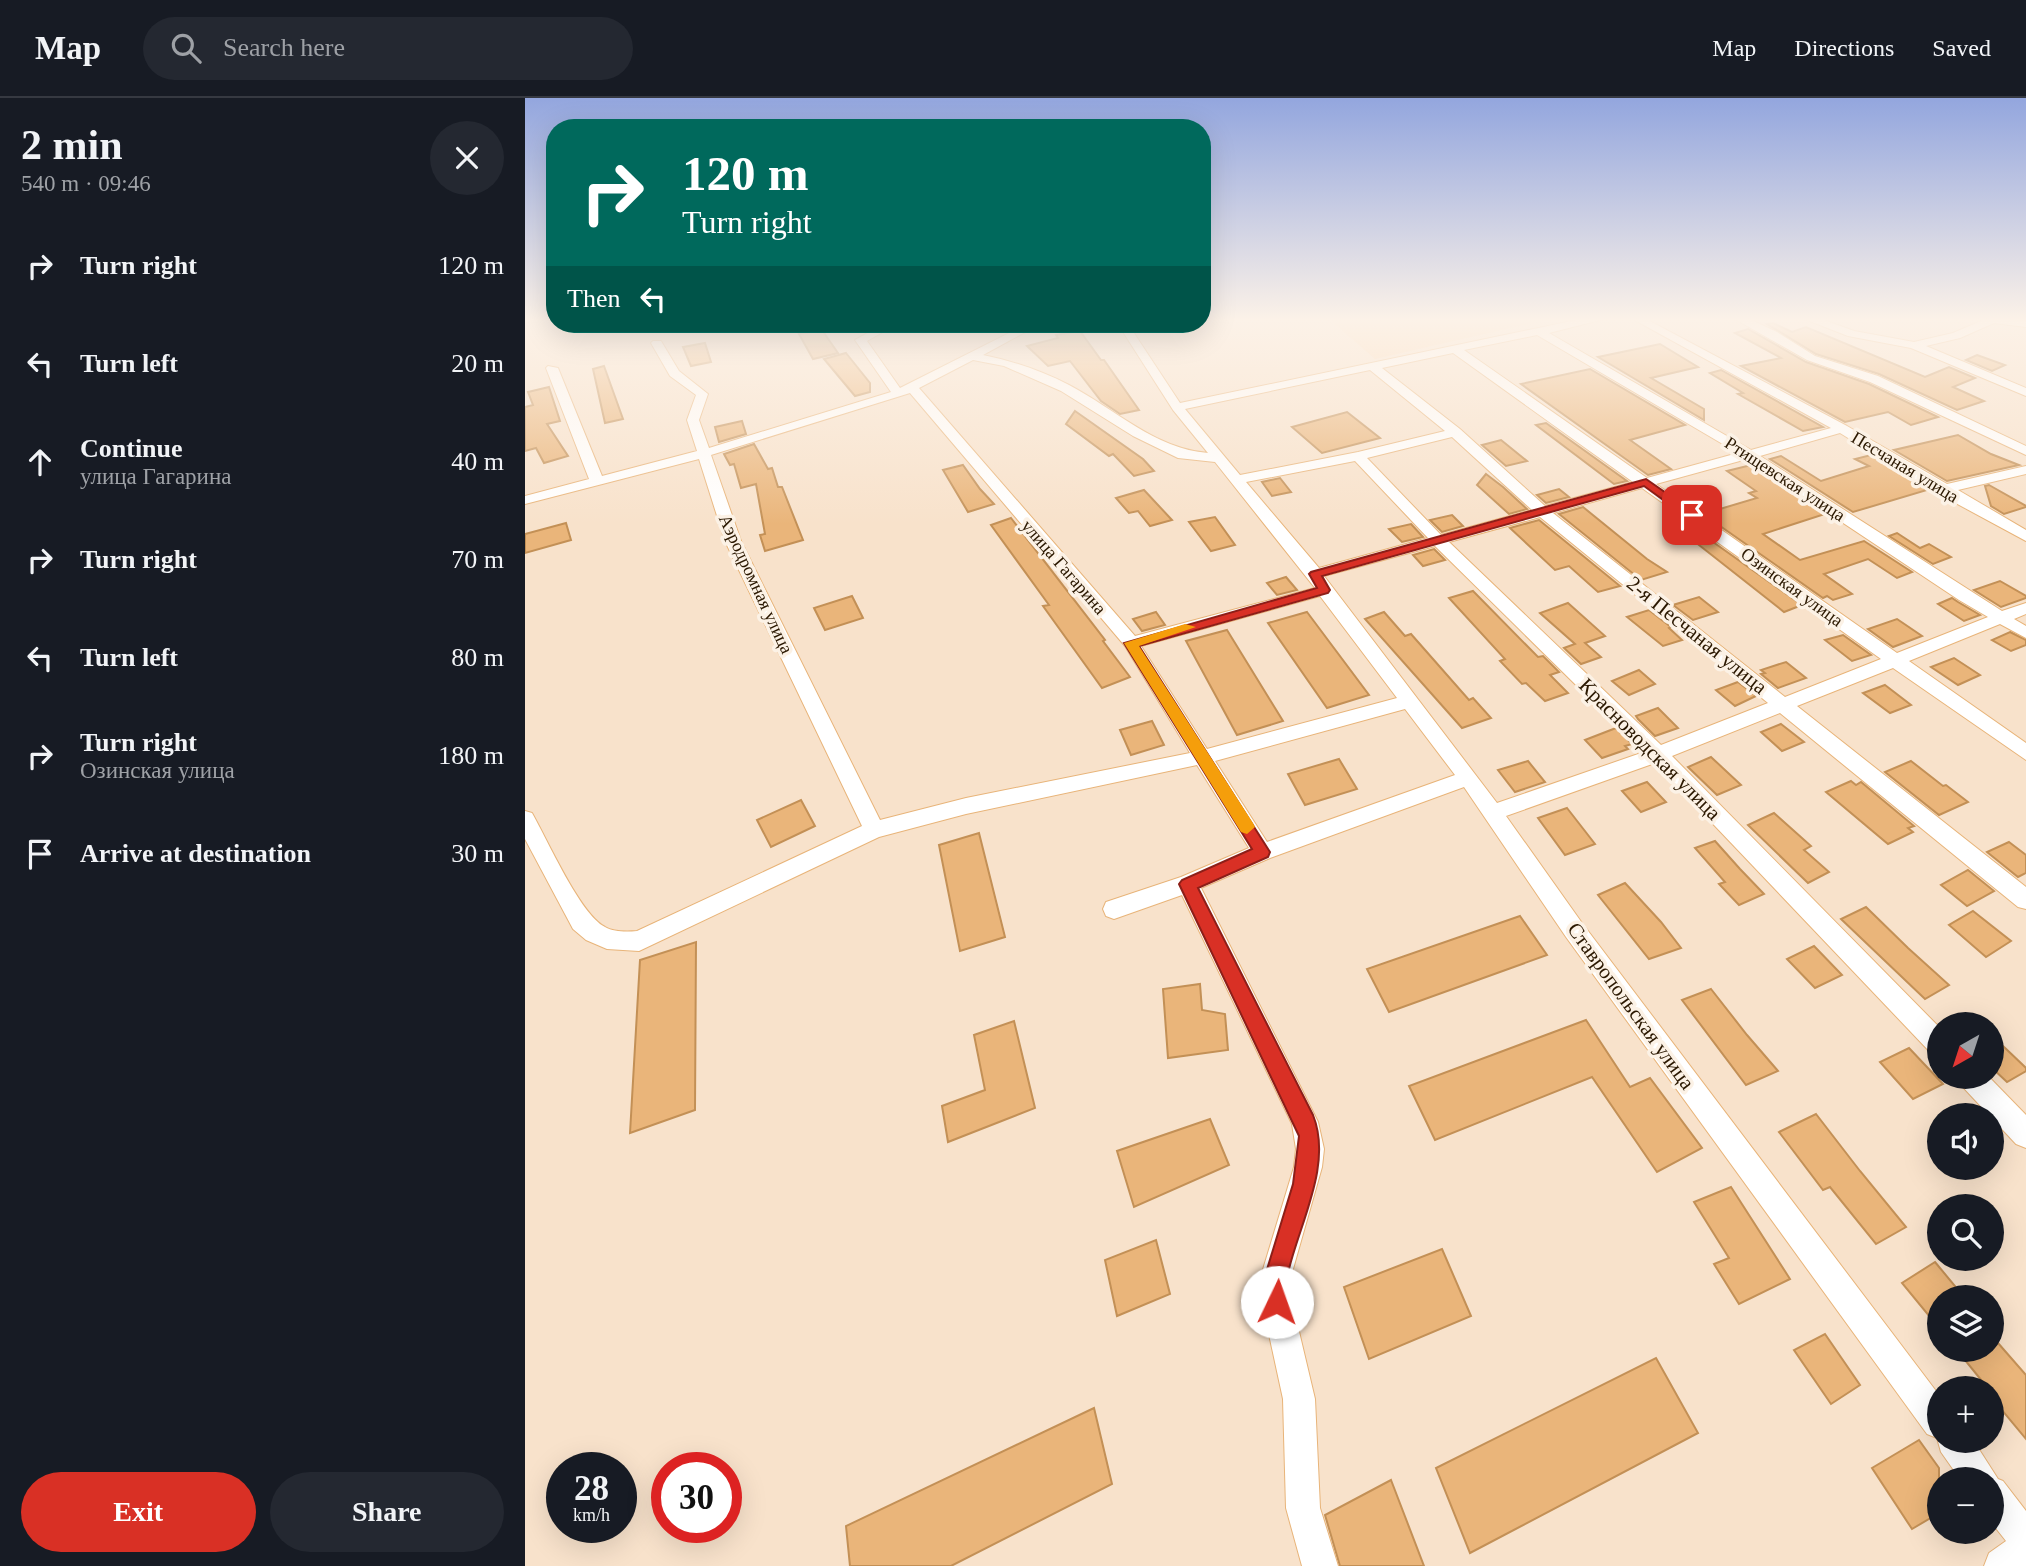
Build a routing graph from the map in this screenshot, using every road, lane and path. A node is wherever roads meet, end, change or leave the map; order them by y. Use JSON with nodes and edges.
{"nodes":[{"id":1,"x":559,"y":387,"type":"edge"},
{"id":2,"x":692,"y":387,"type":"edge"},
{"id":3,"x":902,"y":387,"type":"edge"},
{"id":4,"x":912,"y":387,"type":"edge"},
{"id":5,"x":1062,"y":387,"type":"edge"},
{"id":6,"x":1164,"y":387,"type":"edge"},
{"id":7,"x":1274,"y":387,"type":"edge"},
{"id":8,"x":1398,"y":387,"type":"edge"},
{"id":9,"x":1508,"y":387,"type":"edge"},
{"id":10,"x":1633,"y":387,"type":"edge"},
{"id":11,"x":1763,"y":387,"type":"edge"},
{"id":12,"x":1890,"y":387,"type":"edge"},
{"id":13,"x":905,"y":390,"type":"junction"},
{"id":14,"x":1177,"y":407,"type":"junction"},
{"id":15,"x":1842,"y":429,"type":"junction"},
{"id":16,"x":1455,"y":432,"type":"junction"},
{"id":17,"x":2026,"y":451,"type":"edge"},
{"id":18,"x":702,"y":454,"type":"junction"},
{"id":19,"x":1750,"y":455,"type":"junction"},
{"id":20,"x":1358,"y":456,"type":"junction"},
{"id":21,"x":1218,"y":458,"type":"junction"},
{"id":22,"x":2026,"y":470,"type":"edge"},
{"id":23,"x":1240,"y":479,"type":"junction"},
{"id":24,"x":597,"y":481,"type":"junction"},
{"id":25,"x":1646,"y":483,"type":"junction"},
{"id":26,"x":1942,"y":490,"type":"junction"},
{"id":27,"x":525,"y":500,"type":"edge"},
{"id":28,"x":1544,"y":513,"type":"junction"},
{"id":29,"x":2026,"y":536,"type":"edge"},
{"id":30,"x":1437,"y":539,"type":"junction"},
{"id":31,"x":1320,"y":582,"type":"junction"},
{"id":32,"x":2026,"y":608,"type":"edge"},
{"id":33,"x":2002,"y":618,"type":"junction"},
{"id":34,"x":2026,"y":633,"type":"edge"},
{"id":35,"x":1131,"y":643,"type":"junction"},
{"id":36,"x":1896,"y":662,"type":"junction"},
{"id":37,"x":1407,"y":702,"type":"junction"},
{"id":38,"x":1782,"y":703,"type":"junction"},
{"id":39,"x":2026,"y":753,"type":"edge"},
{"id":40,"x":1658,"y":754,"type":"junction"},
{"id":41,"x":1203,"y":757,"type":"junction"},
{"id":42,"x":1468,"y":778,"type":"junction"},
{"id":43,"x":1491,"y":813,"type":"junction"},
{"id":44,"x":525,"y":819,"type":"edge"},
{"id":45,"x":874,"y":830,"type":"junction"},
{"id":46,"x":1262,"y":852,"type":"junction"},
{"id":47,"x":1188,"y":884,"type":"junction"},
{"id":48,"x":2026,"y":900,"type":"edge"},
{"id":49,"x":1114,"y":909,"type":"dead end"},
{"id":50,"x":1927,"y":1032,"type":"edge"},
{"id":51,"x":1983,"y":1089,"type":"edge"},
{"id":52,"x":2026,"y":1134,"type":"edge"},
{"id":53,"x":1927,"y":1406,"type":"edge"},
{"id":54,"x":2004,"y":1510,"type":"edge"},
{"id":55,"x":2026,"y":1539,"type":"edge"},
{"id":56,"x":2026,"y":1547,"type":"edge"},
{"id":57,"x":1320,"y":1566,"type":"edge"},
{"id":58,"x":2002,"y":1566,"type":"edge"}],
"edges":[{"from":1,"to":24,"type":"street"},
{"from":2,"to":18,"type":"street","name":"Аэродромная улица"},
{"from":3,"to":13,"type":"street","name":"улица Гагарина"},
{"from":4,"to":13,"type":"street"},
{"from":5,"to":21,"type":"street"},
{"from":6,"to":14,"type":"street","name":"Ставропольская улица"},
{"from":7,"to":14,"type":"street"},
{"from":8,"to":16,"type":"street","name":"2-я Песчаная улица"},
{"from":9,"to":25,"type":"street","name":"Озинская улица"},
{"from":10,"to":19,"type":"street","name":"Ртищевская улица"},
{"from":11,"to":15,"type":"street","name":"Песчаная улица"},
{"from":12,"to":17,"type":"street"},
{"from":13,"to":18,"type":"street"},
{"from":13,"to":35,"type":"street","name":"улица Гагарина"},
{"from":14,"to":21,"type":"street","name":"Ставропольская улица"},
{"from":15,"to":19,"type":"street"},
{"from":15,"to":26,"type":"street","name":"Песчаная улица"},
{"from":16,"to":20,"type":"street"},
{"from":16,"to":28,"type":"street","name":"2-я Песчаная улица"},
{"from":18,"to":24,"type":"street"},
{"from":18,"to":45,"type":"street","name":"Аэродромная улица"},
{"from":19,"to":25,"type":"street"},
{"from":19,"to":33,"type":"street","name":"Ртищевская улица"},
{"from":20,"to":23,"type":"street"},
{"from":20,"to":30,"type":"street","name":"Красноводская улица"},
{"from":21,"to":23,"type":"street","name":"Ставропольская улица"},
{"from":22,"to":26,"type":"street"},
{"from":23,"to":31,"type":"street","name":"Ставропольская улица"},
{"from":24,"to":27,"type":"street"},
{"from":25,"to":28,"type":"street"},
{"from":25,"to":36,"type":"street","name":"Озинская улица"},
{"from":26,"to":29,"type":"street","name":"Песчаная улица"},
{"from":28,"to":30,"type":"street"},
{"from":28,"to":38,"type":"street","name":"2-я Песчаная улица"},
{"from":30,"to":31,"type":"street"},
{"from":30,"to":40,"type":"street","name":"Красноводская улица"},
{"from":31,"to":35,"type":"street"},
{"from":31,"to":37,"type":"street","name":"Ставропольская улица"},
{"from":32,"to":33,"type":"street"},
{"from":33,"to":34,"type":"street","name":"Ртищевская улица"},
{"from":33,"to":36,"type":"street"},
{"from":35,"to":41,"type":"street","name":"улица Гагарина"},
{"from":36,"to":38,"type":"street"},
{"from":36,"to":39,"type":"street","name":"Озинская улица"},
{"from":37,"to":41,"type":"street"},
{"from":37,"to":42,"type":"street","name":"Ставропольская улица"},
{"from":38,"to":40,"type":"street"},
{"from":38,"to":48,"type":"street","name":"2-я Песчаная улица"},
{"from":40,"to":43,"type":"street"},
{"from":40,"to":50,"type":"street","name":"Красноводская улица"},
{"from":41,"to":45,"type":"street"},
{"from":41,"to":46,"type":"street","name":"улица Гагарина"},
{"from":42,"to":43,"type":"street","name":"Ставропольская улица"},
{"from":42,"to":46,"type":"street"},
{"from":43,"to":53,"type":"street","name":"Ставропольская улица"},
{"from":44,"to":45,"type":"street"},
{"from":46,"to":47,"type":"street"},
{"from":47,"to":49,"type":"street"},
{"from":47,"to":57,"type":"street"},
{"from":51,"to":52,"type":"street"},
{"from":54,"to":55,"type":"street"},
{"from":56,"to":58,"type":"street"}]}
